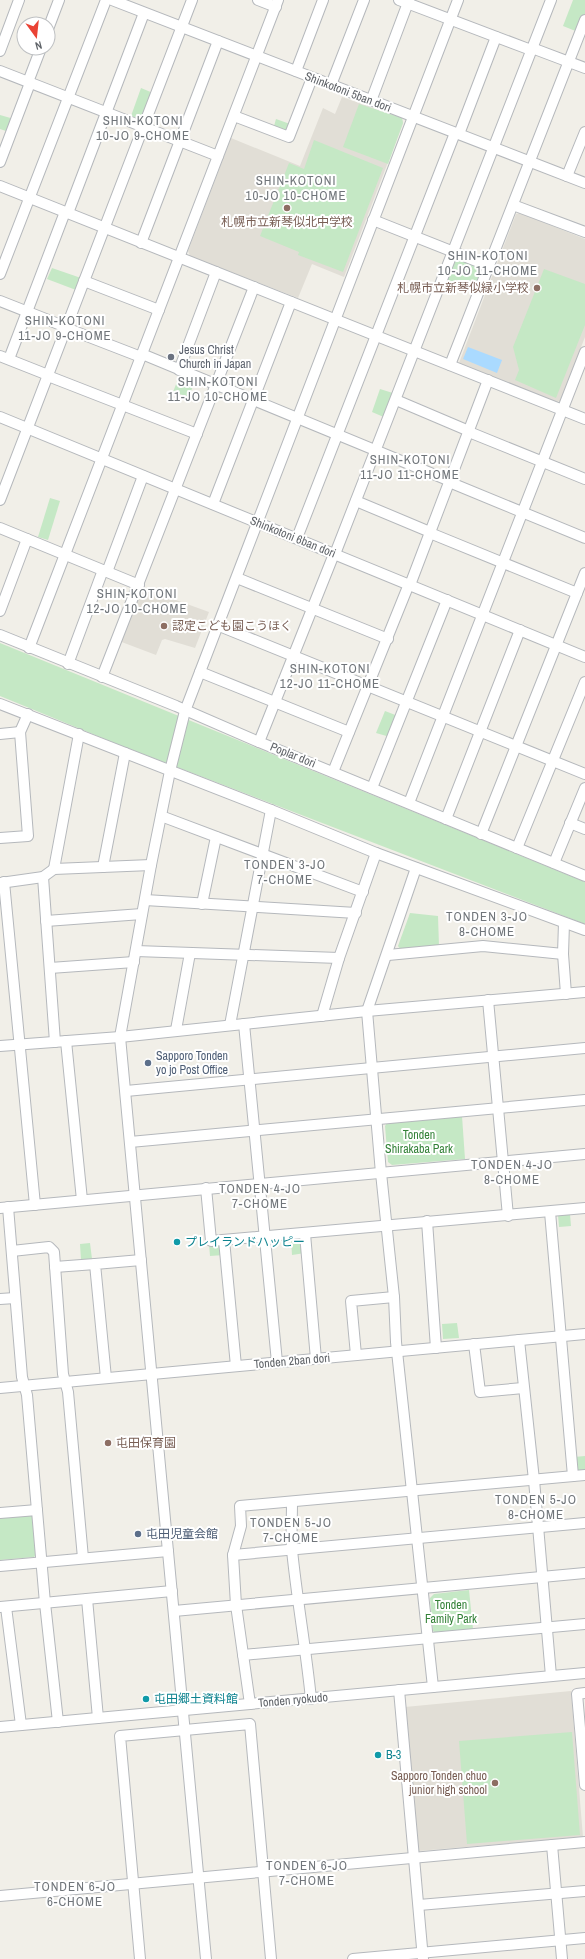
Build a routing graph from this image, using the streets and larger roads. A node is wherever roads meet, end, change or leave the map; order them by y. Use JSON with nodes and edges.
{"nodes":[{"id":1,"x":19,"y":0,"type":"edge"},
{"id":2,"x":59,"y":0,"type":"edge"},
{"id":3,"x":106,"y":0,"type":"edge"},
{"id":4,"x":112,"y":0,"type":"edge"},
{"id":5,"x":192,"y":0,"type":"edge"},
{"id":6,"x":258,"y":0,"type":"edge"},
{"id":7,"x":323,"y":0,"type":"edge"},
{"id":8,"x":364,"y":0,"type":"edge"},
{"id":9,"x":458,"y":0,"type":"edge"},
{"id":10,"x":405,"y":1,"type":"edge"},
{"id":11,"x":547,"y":1,"type":"edge"},
{"id":12,"x":277,"y":4,"type":"edge"},
{"id":13,"x":144,"y":13,"type":"junction"},
{"id":14,"x":53,"y":16,"type":"edge"},
{"id":15,"x":450,"y":20,"type":"junction"},
{"id":16,"x":585,"y":20,"type":"edge"},
{"id":17,"x":181,"y":27,"type":"junction"},
{"id":18,"x":496,"y":37,"type":"junction"},
{"id":19,"x":218,"y":41,"type":"junction"},
{"id":20,"x":532,"y":49,"type":"junction"},
{"id":21,"x":0,"y":51,"type":"edge"},
{"id":22,"x":38,"y":56,"type":"edge"},
{"id":23,"x":257,"y":56,"type":"junction"},
{"id":24,"x":569,"y":61,"type":"junction"},
{"id":25,"x":585,"y":68,"type":"edge"},
{"id":26,"x":0,"y":71,"type":"edge"},
{"id":27,"x":296,"y":71,"type":"junction"},
{"id":28,"x":312,"y":78,"type":"junction"},
{"id":29,"x":29,"y":82,"type":"junction"},
{"id":30,"x":331,"y":85,"type":"junction"},
{"id":31,"x":68,"y":98,"type":"junction"},
{"id":32,"x":371,"y":101,"type":"junction"},
{"id":33,"x":106,"y":112,"type":"junction"},
{"id":34,"x":234,"y":116,"type":"junction"},
{"id":35,"x":413,"y":117,"type":"junction"},
{"id":36,"x":143,"y":126,"type":"junction"},
{"id":37,"x":585,"y":132,"type":"edge"},
{"id":38,"x":457,"y":134,"type":"junction"},
{"id":39,"x":180,"y":140,"type":"junction"},
{"id":40,"x":493,"y":148,"type":"junction"},
{"id":41,"x":218,"y":156,"type":"junction"},
{"id":42,"x":0,"y":162,"type":"edge"},
{"id":43,"x":530,"y":162,"type":"junction"},
{"id":44,"x":567,"y":176,"type":"junction"},
{"id":45,"x":585,"y":183,"type":"edge"},
{"id":46,"x":0,"y":186,"type":"edge"},
{"id":47,"x":29,"y":198,"type":"junction"},
{"id":48,"x":513,"y":205,"type":"junction"},
{"id":49,"x":67,"y":213,"type":"junction"},
{"id":50,"x":373,"y":220,"type":"junction"},
{"id":51,"x":104,"y":228,"type":"junction"},
{"id":52,"x":585,"y":232,"type":"edge"},
{"id":53,"x":415,"y":236,"type":"junction"},
{"id":54,"x":141,"y":243,"type":"junction"},
{"id":55,"x":5,"y":248,"type":"edge"},
{"id":56,"x":453,"y":251,"type":"junction"},
{"id":57,"x":179,"y":258,"type":"junction"},
{"id":58,"x":489,"y":266,"type":"junction"},
{"id":59,"x":216,"y":272,"type":"junction"},
{"id":60,"x":0,"y":274,"type":"edge"},
{"id":61,"x":84,"y":281,"type":"junction"},
{"id":62,"x":254,"y":287,"type":"junction"},
{"id":63,"x":0,"y":301,"type":"edge"},
{"id":64,"x":291,"y":302,"type":"junction"},
{"id":65,"x":159,"y":310,"type":"junction"},
{"id":66,"x":27,"y":312,"type":"junction"},
{"id":67,"x":335,"y":319,"type":"junction"},
{"id":68,"x":66,"y":328,"type":"junction"},
{"id":69,"x":375,"y":335,"type":"junction"},
{"id":70,"x":414,"y":351,"type":"junction"},
{"id":71,"x":585,"y":352,"type":"edge"},
{"id":72,"x":141,"y":356,"type":"junction"},
{"id":73,"x":4,"y":358,"type":"edge"},
{"id":74,"x":450,"y":365,"type":"junction"},
{"id":75,"x":179,"y":370,"type":"junction"},
{"id":76,"x":48,"y":376,"type":"junction"},
{"id":77,"x":488,"y":380,"type":"junction"},
{"id":78,"x":216,"y":385,"type":"junction"},
{"id":79,"x":253,"y":400,"type":"junction"},
{"id":80,"x":396,"y":400,"type":"junction"},
{"id":81,"x":123,"y":404,"type":"junction"},
{"id":82,"x":562,"y":410,"type":"junction"},
{"id":83,"x":0,"y":417,"type":"edge"},
{"id":84,"x":297,"y":418,"type":"junction"},
{"id":85,"x":585,"y":419,"type":"edge"},
{"id":86,"x":27,"y":428,"type":"junction"},
{"id":87,"x":469,"y":432,"type":"junction"},
{"id":88,"x":197,"y":434,"type":"junction"},
{"id":89,"x":336,"y":435,"type":"junction"},
{"id":90,"x":376,"y":451,"type":"junction"},
{"id":91,"x":102,"y":459,"type":"junction"},
{"id":92,"x":542,"y":462,"type":"junction"},
{"id":93,"x":143,"y":476,"type":"junction"},
{"id":94,"x":585,"y":479,"type":"edge"},
{"id":95,"x":449,"y":482,"type":"junction"},
{"id":96,"x":176,"y":489,"type":"junction"},
{"id":97,"x":0,"y":500,"type":"edge"},
{"id":98,"x":356,"y":501,"type":"junction"},
{"id":99,"x":213,"y":504,"type":"junction"},
{"id":100,"x":522,"y":513,"type":"junction"},
{"id":101,"x":257,"y":522,"type":"junction"},
{"id":102,"x":0,"y":528,"type":"edge"},
{"id":103,"x":430,"y":532,"type":"junction"},
{"id":104,"x":297,"y":538,"type":"junction"},
{"id":105,"x":585,"y":538,"type":"edge"},
{"id":106,"x":27,"y":539,"type":"junction"},
{"id":107,"x":65,"y":554,"type":"junction"},
{"id":108,"x":335,"y":554,"type":"junction"},
{"id":109,"x":503,"y":563,"type":"junction"},
{"id":110,"x":105,"y":571,"type":"junction"},
{"id":111,"x":585,"y":573,"type":"edge"},
{"id":112,"x":237,"y":578,"type":"junction"},
{"id":113,"x":139,"y":585,"type":"junction"},
{"id":114,"x":409,"y":585,"type":"junction"},
{"id":115,"x":577,"y":593,"type":"junction"},
{"id":116,"x":447,"y":600,"type":"junction"},
{"id":117,"x":313,"y":608,"type":"junction"},
{"id":118,"x":0,"y":611,"type":"edge"},
{"id":119,"x":483,"y":615,"type":"junction"},
{"id":120,"x":217,"y":625,"type":"junction"},
{"id":121,"x":520,"y":630,"type":"junction"},
{"id":122,"x":0,"y":635,"type":"edge"},
{"id":123,"x":388,"y":639,"type":"junction"},
{"id":124,"x":557,"y":645,"type":"junction"},
{"id":125,"x":29,"y":648,"type":"junction"},
{"id":126,"x":294,"y":656,"type":"junction"},
{"id":127,"x":585,"y":657,"type":"edge"},
{"id":128,"x":68,"y":664,"type":"junction"},
{"id":129,"x":200,"y":672,"type":"junction"},
{"id":130,"x":102,"y":677,"type":"junction"},
{"id":131,"x":585,"y":682,"type":"edge"},
{"id":132,"x":368,"y":685,"type":"junction"},
{"id":133,"x":406,"y":701,"type":"junction"},
{"id":134,"x":275,"y":702,"type":"junction"},
{"id":135,"x":0,"y":704,"type":"edge"},
{"id":136,"x":185,"y":710,"type":"junction"},
{"id":137,"x":28,"y":714,"type":"junction"},
{"id":138,"x":444,"y":716,"type":"junction"},
{"id":139,"x":481,"y":731,"type":"junction"},
{"id":140,"x":20,"y":732,"type":"junction"},
{"id":141,"x":350,"y":732,"type":"junction"},
{"id":142,"x":0,"y":734,"type":"edge"},
{"id":143,"x":79,"y":734,"type":"junction"},
{"id":144,"x":259,"y":742,"type":"junction"},
{"id":145,"x":517,"y":746,"type":"junction"},
{"id":146,"x":125,"y":752,"type":"junction"},
{"id":147,"x":553,"y":761,"type":"junction"},
{"id":148,"x":170,"y":771,"type":"junction"},
{"id":149,"x":333,"y":772,"type":"junction"},
{"id":150,"x":585,"y":774,"type":"edge"},
{"id":151,"x":372,"y":788,"type":"junction"},
{"id":152,"x":585,"y":788,"type":"edge"},
{"id":153,"x":409,"y":804,"type":"junction"},
{"id":154,"x":271,"y":810,"type":"junction"},
{"id":155,"x":161,"y":816,"type":"junction"},
{"id":156,"x":446,"y":819,"type":"junction"},
{"id":157,"x":570,"y":823,"type":"junction"},
{"id":158,"x":585,"y":829,"type":"edge"},
{"id":159,"x":481,"y":834,"type":"junction"},
{"id":160,"x":216,"y":837,"type":"junction"},
{"id":161,"x":0,"y":838,"type":"edge"},
{"id":162,"x":517,"y":848,"type":"junction"},
{"id":163,"x":376,"y":853,"type":"junction"},
{"id":164,"x":263,"y":854,"type":"junction"},
{"id":165,"x":554,"y":863,"type":"junction"},
{"id":166,"x":151,"y":865,"type":"junction"},
{"id":167,"x":103,"y":867,"type":"junction"},
{"id":168,"x":416,"y":868,"type":"junction"},
{"id":169,"x":54,"y":870,"type":"junction"},
{"id":170,"x":585,"y":876,"type":"edge"},
{"id":171,"x":43,"y":877,"type":"junction"},
{"id":172,"x":2,"y":883,"type":"edge"},
{"id":173,"x":363,"y":892,"type":"junction"},
{"id":174,"x":145,"y":900,"type":"junction"},
{"id":175,"x":202,"y":904,"type":"junction"},
{"id":176,"x":253,"y":906,"type":"junction"},
{"id":177,"x":356,"y":913,"type":"junction"},
{"id":178,"x":142,"y":914,"type":"junction"},
{"id":179,"x":46,"y":921,"type":"junction"},
{"id":180,"x":564,"y":923,"type":"junction"},
{"id":181,"x":585,"y":930,"type":"edge"},
{"id":182,"x":136,"y":951,"type":"junction"},
{"id":183,"x":190,"y":953,"type":"junction"},
{"id":184,"x":562,"y":954,"type":"junction"},
{"id":185,"x":243,"y":955,"type":"junction"},
{"id":186,"x":388,"y":955,"type":"junction"},
{"id":187,"x":339,"y":958,"type":"junction"},
{"id":188,"x":134,"y":962,"type":"junction"},
{"id":189,"x":50,"y":968,"type":"junction"},
{"id":190,"x":585,"y":992,"type":"edge"},
{"id":191,"x":566,"y":994,"type":"junction"},
{"id":192,"x":488,"y":1000,"type":"junction"},
{"id":193,"x":367,"y":1011,"type":"junction"},
{"id":194,"x":322,"y":1016,"type":"junction"},
{"id":195,"x":244,"y":1024,"type":"junction"},
{"id":196,"x":230,"y":1025,"type":"junction"},
{"id":197,"x":176,"y":1030,"type":"junction"},
{"id":198,"x":120,"y":1037,"type":"junction"},
{"id":199,"x":66,"y":1041,"type":"junction"},
{"id":200,"x":55,"y":1042,"type":"junction"},
{"id":201,"x":19,"y":1045,"type":"junction"},
{"id":202,"x":0,"y":1046,"type":"edge"},
{"id":203,"x":585,"y":1048,"type":"edge"},
{"id":204,"x":493,"y":1057,"type":"junction"},
{"id":205,"x":371,"y":1067,"type":"junction"},
{"id":206,"x":249,"y":1079,"type":"junction"},
{"id":207,"x":126,"y":1091,"type":"junction"},
{"id":208,"x":585,"y":1100,"type":"edge"},
{"id":209,"x":498,"y":1108,"type":"junction"},
{"id":210,"x":376,"y":1119,"type":"junction"},
{"id":211,"x":254,"y":1130,"type":"junction"},
{"id":212,"x":130,"y":1142,"type":"junction"},
{"id":213,"x":585,"y":1154,"type":"edge"},
{"id":214,"x":503,"y":1162,"type":"junction"},
{"id":215,"x":381,"y":1173,"type":"junction"},
{"id":216,"x":259,"y":1183,"type":"junction"},
{"id":217,"x":206,"y":1188,"type":"junction"},
{"id":218,"x":136,"y":1195,"type":"junction"},
{"id":219,"x":82,"y":1200,"type":"junction"},
{"id":220,"x":35,"y":1205,"type":"junction"},
{"id":221,"x":4,"y":1208,"type":"edge"},
{"id":222,"x":585,"y":1208,"type":"edge"},
{"id":223,"x":550,"y":1212,"type":"junction"},
{"id":224,"x":508,"y":1216,"type":"junction"},
{"id":225,"x":427,"y":1221,"type":"junction"},
{"id":226,"x":386,"y":1226,"type":"junction"},
{"id":227,"x":305,"y":1234,"type":"junction"},
{"id":228,"x":265,"y":1237,"type":"junction"},
{"id":229,"x":224,"y":1240,"type":"junction"},
{"id":230,"x":12,"y":1251,"type":"junction"},
{"id":231,"x":141,"y":1260,"type":"junction"},
{"id":232,"x":96,"y":1264,"type":"junction"},
{"id":233,"x":55,"y":1268,"type":"junction"},
{"id":234,"x":394,"y":1297,"type":"junction"},
{"id":235,"x":15,"y":1298,"type":"junction"},
{"id":236,"x":0,"y":1299,"type":"edge"},
{"id":237,"x":585,"y":1334,"type":"edge"},
{"id":238,"x":560,"y":1336,"type":"junction"},
{"id":239,"x":519,"y":1340,"type":"junction"},
{"id":240,"x":474,"y":1344,"type":"junction"},
{"id":241,"x":436,"y":1348,"type":"junction"},
{"id":242,"x":398,"y":1352,"type":"junction"},
{"id":243,"x":356,"y":1355,"type":"junction"},
{"id":244,"x":316,"y":1359,"type":"junction"},
{"id":245,"x":278,"y":1362,"type":"junction"},
{"id":246,"x":236,"y":1366,"type":"junction"},
{"id":247,"x":152,"y":1374,"type":"junction"},
{"id":248,"x":106,"y":1378,"type":"junction"},
{"id":249,"x":65,"y":1382,"type":"junction"},
{"id":250,"x":24,"y":1386,"type":"junction"},
{"id":251,"x":0,"y":1388,"type":"edge"},
{"id":252,"x":523,"y":1388,"type":"junction"},
{"id":253,"x":585,"y":1475,"type":"edge"},
{"id":254,"x":573,"y":1476,"type":"junction"},
{"id":255,"x":534,"y":1480,"type":"junction"},
{"id":256,"x":413,"y":1491,"type":"junction"},
{"id":257,"x":292,"y":1502,"type":"junction"},
{"id":258,"x":36,"y":1510,"type":"junction"},
{"id":259,"x":0,"y":1513,"type":"edge"},
{"id":260,"x":585,"y":1523,"type":"edge"},
{"id":261,"x":538,"y":1528,"type":"junction"},
{"id":262,"x":418,"y":1539,"type":"junction"},
{"id":263,"x":292,"y":1550,"type":"junction"},
{"id":264,"x":168,"y":1551,"type":"junction"},
{"id":265,"x":233,"y":1555,"type":"junction"},
{"id":266,"x":83,"y":1558,"type":"junction"},
{"id":267,"x":42,"y":1562,"type":"junction"},
{"id":268,"x":0,"y":1566,"type":"edge"},
{"id":269,"x":585,"y":1573,"type":"edge"},
{"id":270,"x":543,"y":1577,"type":"junction"},
{"id":271,"x":423,"y":1588,"type":"junction"},
{"id":272,"x":172,"y":1591,"type":"junction"},
{"id":273,"x":87,"y":1599,"type":"junction"},
{"id":274,"x":298,"y":1599,"type":"junction"},
{"id":275,"x":45,"y":1603,"type":"junction"},
{"id":276,"x":236,"y":1605,"type":"junction"},
{"id":277,"x":3,"y":1607,"type":"edge"},
{"id":278,"x":174,"y":1612,"type":"junction"},
{"id":279,"x":585,"y":1624,"type":"edge"},
{"id":280,"x":547,"y":1628,"type":"junction"},
{"id":281,"x":428,"y":1639,"type":"junction"},
{"id":282,"x":306,"y":1650,"type":"junction"},
{"id":283,"x":242,"y":1655,"type":"junction"},
{"id":284,"x":585,"y":1673,"type":"edge"},
{"id":285,"x":551,"y":1676,"type":"junction"},
{"id":286,"x":433,"y":1686,"type":"junction"},
{"id":287,"x":399,"y":1690,"type":"junction"},
{"id":288,"x":585,"y":1693,"type":"edge"},
{"id":289,"x":311,"y":1698,"type":"junction"},
{"id":290,"x":250,"y":1704,"type":"junction"},
{"id":291,"x":182,"y":1710,"type":"junction"},
{"id":292,"x":98,"y":1718,"type":"junction"},
{"id":293,"x":58,"y":1722,"type":"junction"},
{"id":294,"x":21,"y":1725,"type":"junction"},
{"id":295,"x":0,"y":1727,"type":"edge"},
{"id":296,"x":184,"y":1730,"type":"junction"},
{"id":297,"x":585,"y":1785,"type":"edge"},
{"id":298,"x":585,"y":1842,"type":"edge"},
{"id":299,"x":552,"y":1845,"type":"junction"},
{"id":300,"x":415,"y":1858,"type":"junction"},
{"id":301,"x":263,"y":1872,"type":"junction"},
{"id":302,"x":198,"y":1878,"type":"junction"},
{"id":303,"x":132,"y":1883,"type":"junction"},
{"id":304,"x":585,"y":1891,"type":"edge"},
{"id":305,"x":556,"y":1894,"type":"junction"},
{"id":306,"x":0,"y":1896,"type":"edge"},
{"id":307,"x":419,"y":1906,"type":"junction"},
{"id":308,"x":585,"y":1938,"type":"edge"},
{"id":309,"x":560,"y":1940,"type":"junction"},
{"id":310,"x":423,"y":1956,"type":"edge"},
{"id":311,"x":140,"y":1959,"type":"edge"},
{"id":312,"x":206,"y":1959,"type":"edge"},
{"id":313,"x":271,"y":1959,"type":"edge"},
{"id":314,"x":353,"y":1959,"type":"edge"},
{"id":315,"x":562,"y":1959,"type":"edge"}],
"edges":[{"from":1,"to":21,"type":"street"},
{"from":2,"to":14,"type":"street"},
{"from":3,"to":31,"type":"street"},
{"from":4,"to":13,"type":"street","name":"Shinkotoni 5ban dori"},
{"from":5,"to":17,"type":"street"},
{"from":6,"to":12,"type":"street"},
{"from":7,"to":27,"type":"street"},
{"from":8,"to":30,"type":"street"},
{"from":9,"to":15,"type":"street"},
{"from":10,"to":15,"type":"street"},
{"from":10,"to":32,"type":"street"},
{"from":11,"to":20,"type":"street"},
{"from":12,"to":23,"type":"street"},
{"from":13,"to":17,"type":"street","name":"Shinkotoni 5ban dori"},
{"from":13,"to":33,"type":"street"},
{"from":15,"to":18,"type":"street"},
{"from":15,"to":35,"type":"street"},
{"from":16,"to":24,"type":"street"},
{"from":17,"to":19,"type":"street","name":"Shinkotoni 5ban dori"},
{"from":17,"to":36,"type":"street"},
{"from":18,"to":20,"type":"street"},
{"from":18,"to":38,"type":"street"},
{"from":19,"to":23,"type":"street","name":"Shinkotoni 5ban dori"},
{"from":19,"to":39,"type":"street"},
{"from":20,"to":24,"type":"street"},
{"from":20,"to":40,"type":"street"},
{"from":22,"to":29,"type":"street"},
{"from":23,"to":27,"type":"street","name":"Shinkotoni 5ban dori"},
{"from":23,"to":34,"type":"street"},
{"from":24,"to":25,"type":"street"},
{"from":24,"to":43,"type":"street"},
{"from":26,"to":29,"type":"street"},
{"from":27,"to":28,"type":"street","name":"Shinkotoni 5ban dori"},
{"from":28,"to":30,"type":"street","name":"Shinkotoni 5ban dori"},
{"from":28,"to":34,"type":"street"},
{"from":29,"to":31,"type":"street"},
{"from":29,"to":42,"type":"street"},
{"from":30,"to":32,"type":"street","name":"Shinkotoni 5ban dori"},
{"from":31,"to":33,"type":"street"},
{"from":31,"to":47,"type":"street"},
{"from":32,"to":35,"type":"street","name":"Shinkotoni 5ban dori"},
{"from":33,"to":36,"type":"street"},
{"from":33,"to":49,"type":"street"},
{"from":34,"to":41,"type":"street"},
{"from":35,"to":38,"type":"street","name":"Shinkotoni 5ban dori"},
{"from":35,"to":50,"type":"street"},
{"from":36,"to":39,"type":"street"},
{"from":36,"to":51,"type":"street"},
{"from":37,"to":44,"type":"street"},
{"from":38,"to":40,"type":"street","name":"Shinkotoni 5ban dori"},
{"from":38,"to":53,"type":"street"},
{"from":39,"to":41,"type":"street"},
{"from":39,"to":54,"type":"street"},
{"from":40,"to":43,"type":"street","name":"Shinkotoni 5ban dori"},
{"from":40,"to":56,"type":"street"},
{"from":41,"to":57,"type":"street"},
{"from":43,"to":44,"type":"street","name":"Shinkotoni 5ban dori"},
{"from":43,"to":48,"type":"street"},
{"from":44,"to":45,"type":"street","name":"Shinkotoni 5ban dori"},
{"from":46,"to":47,"type":"street"},
{"from":47,"to":49,"type":"street"},
{"from":47,"to":55,"type":"street"},
{"from":48,"to":52,"type":"street"},
{"from":48,"to":58,"type":"street"},
{"from":49,"to":51,"type":"street"},
{"from":49,"to":66,"type":"street"},
{"from":50,"to":53,"type":"street"},
{"from":50,"to":67,"type":"street"},
{"from":51,"to":54,"type":"street"},
{"from":51,"to":61,"type":"street"},
{"from":53,"to":56,"type":"street"},
{"from":53,"to":69,"type":"street"},
{"from":54,"to":57,"type":"street"},
{"from":55,"to":60,"type":"street"},
{"from":56,"to":58,"type":"street"},
{"from":56,"to":70,"type":"street"},
{"from":57,"to":59,"type":"street"},
{"from":57,"to":65,"type":"street"},
{"from":58,"to":74,"type":"street"},
{"from":59,"to":62,"type":"street"},
{"from":59,"to":75,"type":"street"},
{"from":61,"to":65,"type":"street"},
{"from":61,"to":68,"type":"street"},
{"from":62,"to":64,"type":"street"},
{"from":62,"to":78,"type":"street"},
{"from":63,"to":66,"type":"street"},
{"from":64,"to":67,"type":"street"},
{"from":64,"to":79,"type":"street"},
{"from":65,"to":72,"type":"street"},
{"from":66,"to":68,"type":"street"},
{"from":66,"to":73,"type":"street"},
{"from":67,"to":69,"type":"street"},
{"from":67,"to":84,"type":"street"},
{"from":68,"to":72,"type":"street"},
{"from":68,"to":76,"type":"street"},
{"from":69,"to":70,"type":"street"},
{"from":69,"to":89,"type":"street"},
{"from":70,"to":74,"type":"street"},
{"from":70,"to":80,"type":"street"},
{"from":71,"to":82,"type":"street"},
{"from":72,"to":75,"type":"street"},
{"from":72,"to":81,"type":"street"},
{"from":73,"to":76,"type":"street"},
{"from":74,"to":77,"type":"street"},
{"from":75,"to":78,"type":"street"},
{"from":76,"to":81,"type":"street"},
{"from":76,"to":86,"type":"street"},
{"from":77,"to":82,"type":"street"},
{"from":77,"to":87,"type":"street"},
{"from":78,"to":79,"type":"street"},
{"from":78,"to":88,"type":"street"},
{"from":79,"to":84,"type":"street"},
{"from":79,"to":99,"type":"street"},
{"from":80,"to":87,"type":"street"},
{"from":80,"to":90,"type":"street"},
{"from":81,"to":88,"type":"street"},
{"from":81,"to":91,"type":"street"},
{"from":82,"to":85,"type":"street"},
{"from":82,"to":92,"type":"street"},
{"from":83,"to":86,"type":"street","name":"Shinkotoni 6ban dori"},
{"from":84,"to":89,"type":"street"},
{"from":84,"to":101,"type":"street"},
{"from":86,"to":91,"type":"street","name":"Shinkotoni 6ban dori"},
{"from":86,"to":97,"type":"street"},
{"from":87,"to":92,"type":"street"},
{"from":87,"to":95,"type":"street"},
{"from":88,"to":96,"type":"street"},
{"from":89,"to":90,"type":"street"},
{"from":89,"to":104,"type":"street"},
{"from":90,"to":95,"type":"street"},
{"from":90,"to":98,"type":"street"},
{"from":91,"to":93,"type":"street","name":"Shinkotoni 6ban dori"},
{"from":91,"to":107,"type":"street"},
{"from":92,"to":94,"type":"street"},
{"from":92,"to":100,"type":"street"},
{"from":93,"to":96,"type":"street","name":"Shinkotoni 6ban dori"},
{"from":93,"to":110,"type":"street"},
{"from":95,"to":100,"type":"street"},
{"from":95,"to":103,"type":"street"},
{"from":96,"to":99,"type":"street","name":"Shinkotoni 6ban dori"},
{"from":96,"to":113,"type":"street"},
{"from":98,"to":103,"type":"street"},
{"from":98,"to":108,"type":"street"},
{"from":99,"to":101,"type":"street","name":"Shinkotoni 6ban dori"},
{"from":100,"to":105,"type":"street"},
{"from":100,"to":109,"type":"street"},
{"from":101,"to":104,"type":"street","name":"Shinkotoni 6ban dori"},
{"from":101,"to":112,"type":"street"},
{"from":102,"to":106,"type":"street"},
{"from":103,"to":109,"type":"street"},
{"from":103,"to":114,"type":"street"},
{"from":104,"to":108,"type":"street","name":"Shinkotoni 6ban dori"},
{"from":106,"to":107,"type":"street"},
{"from":106,"to":118,"type":"street"},
{"from":107,"to":110,"type":"street"},
{"from":107,"to":125,"type":"street"},
{"from":108,"to":114,"type":"street","name":"Shinkotoni 6ban dori"},
{"from":108,"to":117,"type":"street"},
{"from":109,"to":115,"type":"street"},
{"from":109,"to":119,"type":"street"},
{"from":110,"to":113,"type":"street"},
{"from":110,"to":128,"type":"street"},
{"from":111,"to":115,"type":"street"},
{"from":112,"to":117,"type":"street"},
{"from":112,"to":120,"type":"street"},
{"from":113,"to":130,"type":"street"},
{"from":114,"to":116,"type":"street","name":"Shinkotoni 6ban dori"},
{"from":114,"to":123,"type":"street"},
{"from":115,"to":124,"type":"street"},
{"from":116,"to":119,"type":"street","name":"Shinkotoni 6ban dori"},
{"from":116,"to":133,"type":"street"},
{"from":117,"to":123,"type":"street"},
{"from":117,"to":126,"type":"street"},
{"from":119,"to":121,"type":"street","name":"Shinkotoni 6ban dori"},
{"from":119,"to":138,"type":"street"},
{"from":120,"to":126,"type":"street"},
{"from":120,"to":129,"type":"street"},
{"from":121,"to":124,"type":"street","name":"Shinkotoni 6ban dori"},
{"from":121,"to":139,"type":"street"},
{"from":122,"to":125,"type":"street","name":"Poplar dori"},
{"from":123,"to":132,"type":"street"},
{"from":124,"to":127,"type":"street","name":"Shinkotoni 6ban dori"},
{"from":124,"to":145,"type":"street"},
{"from":125,"to":128,"type":"street","name":"Poplar dori"},
{"from":126,"to":132,"type":"street"},
{"from":126,"to":134,"type":"street"},
{"from":128,"to":130,"type":"street","name":"Poplar dori"},
{"from":129,"to":134,"type":"street"},
{"from":129,"to":136,"type":"street"},
{"from":130,"to":136,"type":"street","name":"Poplar dori"},
{"from":131,"to":147,"type":"street"},
{"from":132,"to":133,"type":"street"},
{"from":132,"to":141,"type":"street"},
{"from":133,"to":138,"type":"street"},
{"from":133,"to":151,"type":"street"},
{"from":134,"to":141,"type":"street"},
{"from":134,"to":144,"type":"street"},
{"from":135,"to":137,"type":"street"},
{"from":136,"to":144,"type":"street","name":"Poplar dori"},
{"from":136,"to":148,"type":"street"},
{"from":137,"to":140,"type":"street"},
{"from":137,"to":143,"type":"street"},
{"from":138,"to":139,"type":"street"},
{"from":138,"to":153,"type":"street"},
{"from":139,"to":145,"type":"street"},
{"from":139,"to":156,"type":"street"},
{"from":140,"to":142,"type":"street"},
{"from":140,"to":161,"type":"street"},
{"from":141,"to":149,"type":"street"},
{"from":143,"to":146,"type":"street"},
{"from":143,"to":169,"type":"street"},
{"from":144,"to":149,"type":"street","name":"Poplar dori"},
{"from":145,"to":147,"type":"street"},
{"from":145,"to":159,"type":"street"},
{"from":146,"to":148,"type":"street"},
{"from":146,"to":167,"type":"street"},
{"from":147,"to":150,"type":"street"},
{"from":147,"to":162,"type":"street"},
{"from":148,"to":154,"type":"street"},
{"from":148,"to":155,"type":"street"},
{"from":149,"to":151,"type":"street","name":"Poplar dori"},
{"from":151,"to":153,"type":"street","name":"Poplar dori"},
{"from":152,"to":157,"type":"street"},
{"from":153,"to":156,"type":"street","name":"Poplar dori"},
{"from":154,"to":163,"type":"street"},
{"from":154,"to":164,"type":"street"},
{"from":155,"to":160,"type":"street"},
{"from":155,"to":166,"type":"street"},
{"from":156,"to":159,"type":"street","name":"Poplar dori"},
{"from":157,"to":158,"type":"street"},
{"from":157,"to":165,"type":"street"},
{"from":159,"to":162,"type":"street","name":"Poplar dori"},
{"from":160,"to":164,"type":"street"},
{"from":160,"to":175,"type":"street"},
{"from":162,"to":165,"type":"street","name":"Poplar dori"},
{"from":163,"to":168,"type":"street"},
{"from":163,"to":173,"type":"street"},
{"from":164,"to":173,"type":"street"},
{"from":164,"to":176,"type":"street"},
{"from":165,"to":170,"type":"street","name":"Poplar dori"},
{"from":166,"to":167,"type":"street"},
{"from":166,"to":174,"type":"street"},
{"from":167,"to":169,"type":"street"},
{"from":168,"to":180,"type":"street"},
{"from":168,"to":186,"type":"street"},
{"from":169,"to":171,"type":"street"},
{"from":171,"to":172,"type":"street"},
{"from":171,"to":179,"type":"street"},
{"from":172,"to":201,"type":"street"},
{"from":173,"to":177,"type":"street"},
{"from":174,"to":175,"type":"street"},
{"from":174,"to":178,"type":"street"},
{"from":175,"to":176,"type":"street"},
{"from":176,"to":177,"type":"street"},
{"from":176,"to":185,"type":"street"},
{"from":177,"to":187,"type":"street"},
{"from":178,"to":179,"type":"street"},
{"from":178,"to":182,"type":"street"},
{"from":179,"to":189,"type":"street"},
{"from":180,"to":181,"type":"street"},
{"from":180,"to":184,"type":"street"},
{"from":182,"to":183,"type":"street"},
{"from":182,"to":188,"type":"street"},
{"from":183,"to":185,"type":"street"},
{"from":183,"to":197,"type":"street"},
{"from":184,"to":186,"type":"street"},
{"from":184,"to":191,"type":"street"},
{"from":185,"to":187,"type":"street"},
{"from":185,"to":196,"type":"street"},
{"from":186,"to":193,"type":"street"},
{"from":187,"to":194,"type":"street"},
{"from":188,"to":189,"type":"street"},
{"from":188,"to":198,"type":"street"},
{"from":189,"to":200,"type":"street"},
{"from":190,"to":191,"type":"street"},
{"from":191,"to":192,"type":"street"},
{"from":192,"to":193,"type":"street"},
{"from":192,"to":204,"type":"street"},
{"from":193,"to":194,"type":"street"},
{"from":193,"to":205,"type":"street"},
{"from":194,"to":195,"type":"street"},
{"from":195,"to":196,"type":"street"},
{"from":195,"to":206,"type":"street"},
{"from":196,"to":197,"type":"street"},
{"from":197,"to":198,"type":"street"},
{"from":198,"to":199,"type":"street"},
{"from":198,"to":207,"type":"street"},
{"from":199,"to":200,"type":"street"},
{"from":199,"to":219,"type":"street"},
{"from":200,"to":201,"type":"street"},
{"from":201,"to":202,"type":"street"},
{"from":201,"to":220,"type":"street"},
{"from":203,"to":204,"type":"street"},
{"from":204,"to":205,"type":"street"},
{"from":204,"to":209,"type":"street"},
{"from":205,"to":206,"type":"street"},
{"from":205,"to":210,"type":"street"},
{"from":206,"to":207,"type":"street"},
{"from":206,"to":211,"type":"street"},
{"from":207,"to":212,"type":"street"},
{"from":208,"to":209,"type":"street"},
{"from":209,"to":210,"type":"street"},
{"from":209,"to":214,"type":"street"},
{"from":210,"to":211,"type":"street"},
{"from":210,"to":215,"type":"street"},
{"from":211,"to":212,"type":"street"},
{"from":211,"to":216,"type":"street"},
{"from":212,"to":218,"type":"street"},
{"from":213,"to":214,"type":"street"},
{"from":214,"to":215,"type":"street"},
{"from":214,"to":224,"type":"street"},
{"from":215,"to":216,"type":"street"},
{"from":215,"to":226,"type":"street"},
{"from":216,"to":217,"type":"street"},
{"from":216,"to":228,"type":"street"},
{"from":217,"to":218,"type":"street"},
{"from":217,"to":229,"type":"street"},
{"from":218,"to":219,"type":"street"},
{"from":218,"to":231,"type":"street"},
{"from":219,"to":220,"type":"street"},
{"from":220,"to":221,"type":"street"},
{"from":221,"to":230,"type":"street"},
{"from":222,"to":223,"type":"street"},
{"from":223,"to":224,"type":"street"},
{"from":223,"to":238,"type":"street"},
{"from":224,"to":225,"type":"street"},
{"from":225,"to":226,"type":"street"},
{"from":225,"to":241,"type":"street"},
{"from":226,"to":227,"type":"street"},
{"from":226,"to":234,"type":"street"},
{"from":227,"to":228,"type":"street"},
{"from":227,"to":244,"type":"street"},
{"from":228,"to":229,"type":"street"},
{"from":228,"to":245,"type":"street"},
{"from":229,"to":246,"type":"street"},
{"from":230,"to":233,"type":"street"},
{"from":230,"to":235,"type":"street"},
{"from":231,"to":232,"type":"street"},
{"from":231,"to":247,"type":"street"},
{"from":232,"to":233,"type":"street"},
{"from":232,"to":248,"type":"street"},
{"from":233,"to":249,"type":"street"},
{"from":234,"to":242,"type":"street"},
{"from":234,"to":243,"type":"street"},
{"from":235,"to":236,"type":"street"},
{"from":235,"to":250,"type":"street"},
{"from":237,"to":238,"type":"street","name":"Tonden 2ban dori"},
{"from":238,"to":239,"type":"street","name":"Tonden 2ban dori"},
{"from":238,"to":254,"type":"street"},
{"from":239,"to":240,"type":"street","name":"Tonden 2ban dori"},
{"from":239,"to":252,"type":"street"},
{"from":240,"to":241,"type":"street","name":"Tonden 2ban dori"},
{"from":240,"to":252,"type":"street"},
{"from":241,"to":242,"type":"street","name":"Tonden 2ban dori"},
{"from":242,"to":243,"type":"street","name":"Tonden 2ban dori"},
{"from":242,"to":256,"type":"street"},
{"from":243,"to":244,"type":"street","name":"Tonden 2ban dori"},
{"from":244,"to":245,"type":"street","name":"Tonden 2ban dori"},
{"from":245,"to":246,"type":"street","name":"Tonden 2ban dori"},
{"from":246,"to":247,"type":"street","name":"Tonden 2ban dori"},
{"from":247,"to":248,"type":"street","name":"Tonden 2ban dori"},
{"from":247,"to":264,"type":"street"},
{"from":248,"to":249,"type":"street","name":"Tonden 2ban dori"},
{"from":249,"to":250,"type":"street","name":"Tonden 2ban dori"},
{"from":249,"to":266,"type":"street"},
{"from":250,"to":251,"type":"street","name":"Tonden 2ban dori"},
{"from":250,"to":258,"type":"street"},
{"from":252,"to":255,"type":"street"},
{"from":253,"to":254,"type":"street"},
{"from":254,"to":255,"type":"street"},
{"from":255,"to":256,"type":"street"},
{"from":255,"to":261,"type":"street"},
{"from":256,"to":257,"type":"street"},
{"from":256,"to":262,"type":"street"},
{"from":257,"to":263,"type":"street"},
{"from":257,"to":265,"type":"street"},
{"from":258,"to":259,"type":"street"},
{"from":258,"to":267,"type":"street"},
{"from":260,"to":261,"type":"street"},
{"from":261,"to":262,"type":"street"},
{"from":261,"to":270,"type":"street"},
{"from":262,"to":263,"type":"street"},
{"from":262,"to":271,"type":"street"},
{"from":263,"to":265,"type":"street"},
{"from":263,"to":274,"type":"street"},
{"from":264,"to":266,"type":"street"},
{"from":264,"to":272,"type":"street"},
{"from":265,"to":276,"type":"street"},
{"from":266,"to":267,"type":"street"},
{"from":267,"to":268,"type":"street"},
{"from":267,"to":275,"type":"street"},
{"from":269,"to":270,"type":"street"},
{"from":270,"to":271,"type":"street"},
{"from":270,"to":280,"type":"street"},
{"from":271,"to":274,"type":"street"},
{"from":271,"to":281,"type":"street"},
{"from":272,"to":273,"type":"street"},
{"from":272,"to":278,"type":"street"},
{"from":273,"to":275,"type":"street"},
{"from":273,"to":292,"type":"street"},
{"from":274,"to":276,"type":"street"},
{"from":274,"to":282,"type":"street"},
{"from":275,"to":277,"type":"street"},
{"from":275,"to":293,"type":"street"},
{"from":276,"to":278,"type":"street"},
{"from":276,"to":283,"type":"street"},
{"from":277,"to":294,"type":"street"},
{"from":278,"to":291,"type":"street"},
{"from":279,"to":280,"type":"street"},
{"from":280,"to":281,"type":"street"},
{"from":280,"to":285,"type":"street"},
{"from":281,"to":282,"type":"street"},
{"from":281,"to":286,"type":"street"},
{"from":282,"to":283,"type":"street"},
{"from":282,"to":289,"type":"street"},
{"from":283,"to":290,"type":"street"},
{"from":284,"to":285,"type":"street","name":"Tonden ryokudo"},
{"from":285,"to":286,"type":"street","name":"Tonden ryokudo"},
{"from":286,"to":287,"type":"street","name":"Tonden ryokudo"},
{"from":287,"to":289,"type":"street","name":"Tonden ryokudo"},
{"from":287,"to":300,"type":"street"},
{"from":288,"to":297,"type":"street"},
{"from":289,"to":290,"type":"street","name":"Tonden ryokudo"},
{"from":290,"to":291,"type":"street","name":"Tonden ryokudo"},
{"from":291,"to":292,"type":"street","name":"Tonden ryokudo"},
{"from":291,"to":296,"type":"street"},
{"from":292,"to":293,"type":"street","name":"Tonden ryokudo"},
{"from":293,"to":294,"type":"street","name":"Tonden ryokudo"},
{"from":294,"to":295,"type":"street","name":"Tonden ryokudo"},
{"from":296,"to":301,"type":"street"},
{"from":296,"to":302,"type":"street"},
{"from":296,"to":303,"type":"street"},
{"from":298,"to":299,"type":"street"},
{"from":299,"to":300,"type":"street"},
{"from":299,"to":305,"type":"street"},
{"from":300,"to":301,"type":"street"},
{"from":300,"to":307,"type":"street"},
{"from":301,"to":302,"type":"street"},
{"from":301,"to":313,"type":"street"},
{"from":302,"to":303,"type":"street"},
{"from":302,"to":312,"type":"street"},
{"from":303,"to":306,"type":"street"},
{"from":303,"to":311,"type":"street"},
{"from":304,"to":305,"type":"street"},
{"from":305,"to":307,"type":"street"},
{"from":305,"to":309,"type":"street"},
{"from":307,"to":310,"type":"street"},
{"from":308,"to":309,"type":"street"},
{"from":309,"to":310,"type":"street"},
{"from":309,"to":315,"type":"street"},
{"from":310,"to":314,"type":"street"}]}
